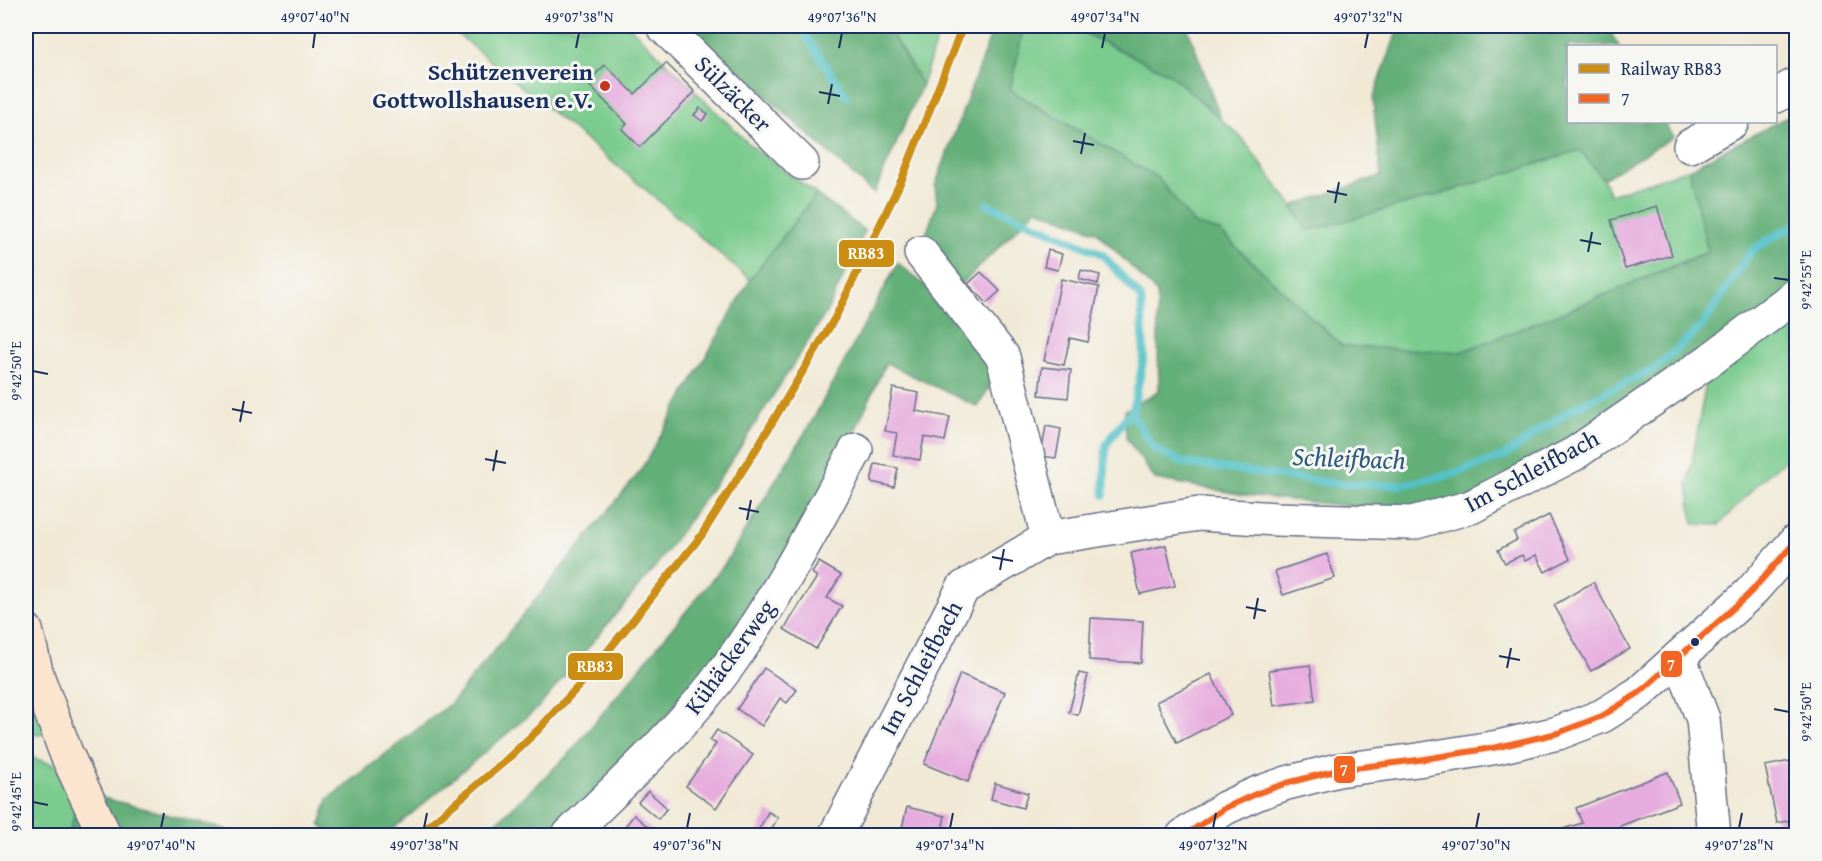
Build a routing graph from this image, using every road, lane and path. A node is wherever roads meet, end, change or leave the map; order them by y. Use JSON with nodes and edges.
{"nodes":[{"id":1,"x":663,"y":26,"type":"edge"},
{"id":2,"x":1797,"y":84,"type":"edge"},
{"id":3,"x":1777,"y":95,"type":"edge"},
{"id":4,"x":1730,"y":123,"type":"edge"},
{"id":5,"x":1690,"y":146,"type":"dead end"},
{"id":6,"x":802,"y":163,"type":"dead end"},
{"id":7,"x":921,"y":253,"type":"dead end"},
{"id":8,"x":1797,"y":295,"type":"edge"},
{"id":9,"x":855,"y":450,"type":"dead end"},
{"id":10,"x":1048,"y":538,"type":"junction"},
{"id":11,"x":1797,"y":541,"type":"edge"},
{"id":12,"x":26,"y":630,"type":"edge"},
{"id":13,"x":1679,"y":657,"type":"junction"},
{"id":14,"x":105,"y":836,"type":"edge"},
{"id":15,"x":568,"y":836,"type":"edge"},
{"id":16,"x":834,"y":836,"type":"edge"},
{"id":17,"x":1183,"y":836,"type":"edge"},
{"id":18,"x":1714,"y":836,"type":"edge"}],
"edges":[{"from":1,"to":6,"type":"street","name":"Sülzäcker"},
{"from":2,"to":3,"type":"street"},
{"from":4,"to":5,"type":"street"},
{"from":7,"to":10,"type":"street"},
{"from":8,"to":10,"type":"street","name":"Im Schleifbach"},
{"from":9,"to":15,"type":"street","name":"Kühäckerweg"},
{"from":10,"to":16,"type":"street","name":"Im Schleifbach"},
{"from":11,"to":13,"type":"street"},
{"from":12,"to":14,"type":"street"},
{"from":13,"to":17,"type":"street"},
{"from":13,"to":18,"type":"street"}]}
